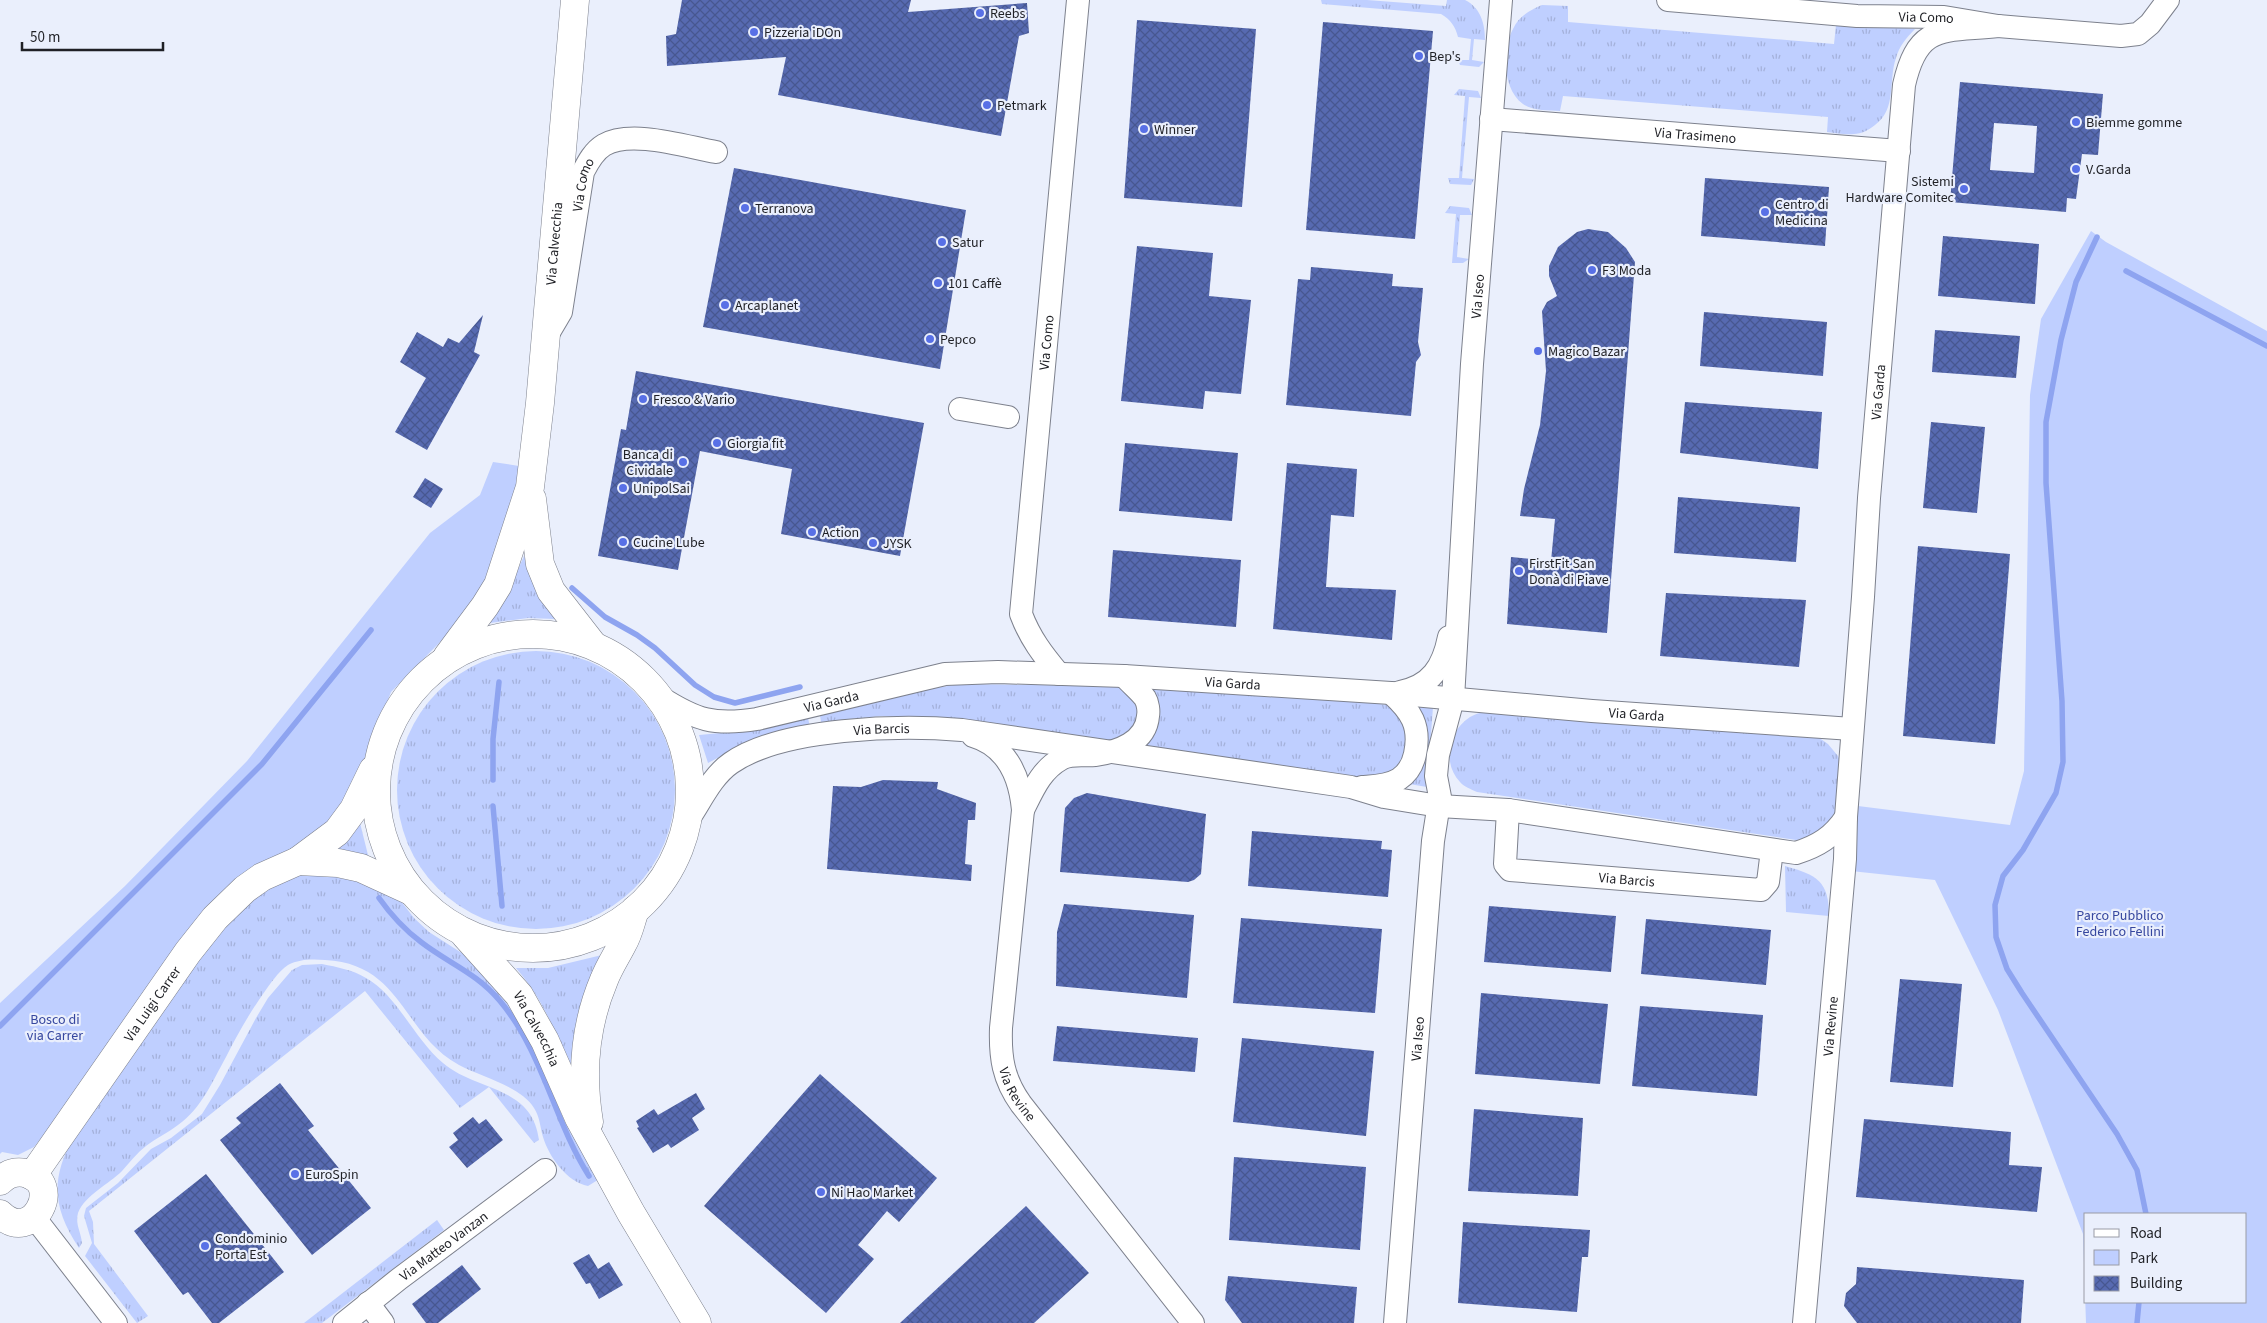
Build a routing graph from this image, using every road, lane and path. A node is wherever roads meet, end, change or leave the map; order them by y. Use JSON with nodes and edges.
{"nodes":[{"id":1,"x":575,"y":0,"type":"edge"},
{"id":2,"x":588,"y":0,"type":"edge"},
{"id":3,"x":1078,"y":0,"type":"edge"},
{"id":4,"x":1501,"y":0,"type":"edge"},
{"id":5,"x":1668,"y":0,"type":"edge"},
{"id":6,"x":2168,"y":0,"type":"edge"},
{"id":7,"x":1998,"y":26,"type":"junction"},
{"id":8,"x":572,"y":30,"type":"junction"},
{"id":9,"x":1491,"y":119,"type":"junction"},
{"id":10,"x":1899,"y":151,"type":"junction"},
{"id":11,"x":716,"y":152,"type":"dead end"},
{"id":12,"x":545,"y":339,"type":"junction"},
{"id":13,"x":960,"y":409,"type":"dead end"},
{"id":14,"x":1008,"y":417,"type":"dead end"},
{"id":15,"x":530,"y":487,"type":"junction"},
{"id":16,"x":1459,"y":592,"type":"junction"},
{"id":17,"x":593,"y":645,"type":"junction"},
{"id":18,"x":445,"y":660,"type":"junction"},
{"id":19,"x":1060,"y":674,"type":"junction"},
{"id":20,"x":1124,"y":676,"type":"junction"},
{"id":21,"x":1391,"y":693,"type":"junction"},
{"id":22,"x":660,"y":697,"type":"junction"},
{"id":23,"x":1453,"y":699,"type":"junction"},
{"id":24,"x":1486,"y":701,"type":"junction"},
{"id":25,"x":935,"y":728,"type":"junction"},
{"id":26,"x":1852,"y":729,"type":"junction"},
{"id":27,"x":1439,"y":750,"type":"junction"},
{"id":28,"x":1107,"y":752,"type":"junction"},
{"id":29,"x":379,"y":758,"type":"junction"},
{"id":30,"x":1351,"y":788,"type":"junction"},
{"id":31,"x":1439,"y":806,"type":"junction"},
{"id":32,"x":1497,"y":809,"type":"junction"},
{"id":33,"x":1023,"y":810,"type":"junction"},
{"id":34,"x":1846,"y":817,"type":"junction"},
{"id":35,"x":688,"y":820,"type":"junction"},
{"id":36,"x":1772,"y":850,"type":"junction"},
{"id":37,"x":298,"y":861,"type":"junction"},
{"id":38,"x":411,"y":891,"type":"junction"},
{"id":39,"x":635,"y":910,"type":"junction"},
{"id":40,"x":463,"y":932,"type":"junction"},
{"id":41,"x":592,"y":1138,"type":"junction"},
{"id":42,"x":545,"y":1170,"type":"dead end"},
{"id":43,"x":32,"y":1176,"type":"junction"},
{"id":44,"x":1,"y":1178,"type":"edge"},
{"id":45,"x":34,"y":1217,"type":"junction"},
{"id":46,"x":1,"y":1218,"type":"edge"},
{"id":47,"x":368,"y":1303,"type":"junction"},
{"id":48,"x":116,"y":1323,"type":"edge"},
{"id":49,"x":344,"y":1323,"type":"edge"},
{"id":50,"x":384,"y":1323,"type":"edge"},
{"id":51,"x":697,"y":1323,"type":"edge"},
{"id":52,"x":1194,"y":1323,"type":"edge"},
{"id":53,"x":1395,"y":1323,"type":"edge"},
{"id":54,"x":1804,"y":1323,"type":"edge"}],
"edges":[{"from":1,"to":8,"type":"main road","name":"Via Calvecchia"},
{"from":2,"to":8,"type":"street"},
{"from":3,"to":19,"type":"street","name":"Via Como"},
{"from":4,"to":9,"type":"street","name":"Via Iseo"},
{"from":5,"to":7,"type":"street","name":"Via Como"},
{"from":6,"to":7,"type":"street","name":"Via Como"},
{"from":7,"to":10,"type":"street","name":"Via Garda"},
{"from":8,"to":12,"type":"main road","name":"Via Calvecchia"},
{"from":9,"to":10,"type":"street","name":"Via Trasimeno"},
{"from":9,"to":16,"type":"street","name":"Via Iseo"},
{"from":10,"to":26,"type":"street","name":"Via Garda"},
{"from":11,"to":12,"type":"street","name":"Via Como"},
{"from":12,"to":15,"type":"main road","name":"Via Calvecchia"},
{"from":13,"to":14,"type":"street"},
{"from":15,"to":17,"type":"main road","name":"Via Calvecchia"},
{"from":15,"to":18,"type":"main road","name":"Via Calvecchia"},
{"from":16,"to":21,"type":"street","name":"Via Iseo"},
{"from":16,"to":23,"type":"street","name":"Via Iseo"},
{"from":17,"to":18,"type":"main road"},
{"from":17,"to":22,"type":"main road"},
{"from":18,"to":29,"type":"main road"},
{"from":19,"to":20,"type":"street","name":"Via Garda"},
{"from":19,"to":22,"type":"street","name":"Via Garda"},
{"from":20,"to":21,"type":"street","name":"Via Garda"},
{"from":20,"to":28,"type":"street","name":"Via Barcis"},
{"from":21,"to":23,"type":"street","name":"Via Garda"},
{"from":21,"to":30,"type":"street","name":"Via Barcis"},
{"from":22,"to":35,"type":"main road"},
{"from":23,"to":24,"type":"street","name":"Via Garda"},
{"from":23,"to":27,"type":"street","name":"Via Iseo"},
{"from":24,"to":26,"type":"street","name":"Via Garda"},
{"from":24,"to":27,"type":"street","name":"Via Iseo"},
{"from":25,"to":28,"type":"street","name":"Via Barcis"},
{"from":25,"to":33,"type":"street","name":"Via Revine"},
{"from":25,"to":35,"type":"street","name":"Via Barcis"},
{"from":26,"to":34,"type":"street","name":"Via Revine"},
{"from":27,"to":31,"type":"street","name":"Via Iseo"},
{"from":27,"to":32,"type":"street"},
{"from":28,"to":30,"type":"street","name":"Via Barcis"},
{"from":28,"to":33,"type":"street","name":"Via Revine"},
{"from":29,"to":37,"type":"main road","name":"Via Luigi Carrer"},
{"from":29,"to":38,"type":"main road"},
{"from":30,"to":31,"type":"street","name":"Via Barcis"},
{"from":31,"to":32,"type":"street","name":"Via Barcis"},
{"from":31,"to":53,"type":"street","name":"Via Iseo"},
{"from":32,"to":36,"type":"street","name":"Via Barcis"},
{"from":32,"to":36,"type":"street","name":"Via Barcis"},
{"from":33,"to":52,"type":"street","name":"Via Revine"},
{"from":34,"to":36,"type":"street","name":"Via Barcis"},
{"from":34,"to":54,"type":"street","name":"Via Revine"},
{"from":35,"to":39,"type":"main road"},
{"from":37,"to":38,"type":"main road","name":"Via Luigi Carrer"},
{"from":37,"to":43,"type":"main road","name":"Via Luigi Carrer"},
{"from":38,"to":40,"type":"main road"},
{"from":39,"to":40,"type":"main road"},
{"from":39,"to":41,"type":"main road","name":"Via Calvecchia"},
{"from":40,"to":41,"type":"main road","name":"Via Calvecchia"},
{"from":41,"to":51,"type":"main road","name":"Via Calvecchia"},
{"from":42,"to":47,"type":"street","name":"Via Matteo Vanzan"},
{"from":43,"to":44,"type":"main road"},
{"from":43,"to":45,"type":"main road"},
{"from":45,"to":46,"type":"main road"},
{"from":45,"to":48,"type":"street"},
{"from":47,"to":49,"type":"street","name":"Via Matteo Vanzan"},
{"from":47,"to":50,"type":"street"}]}
